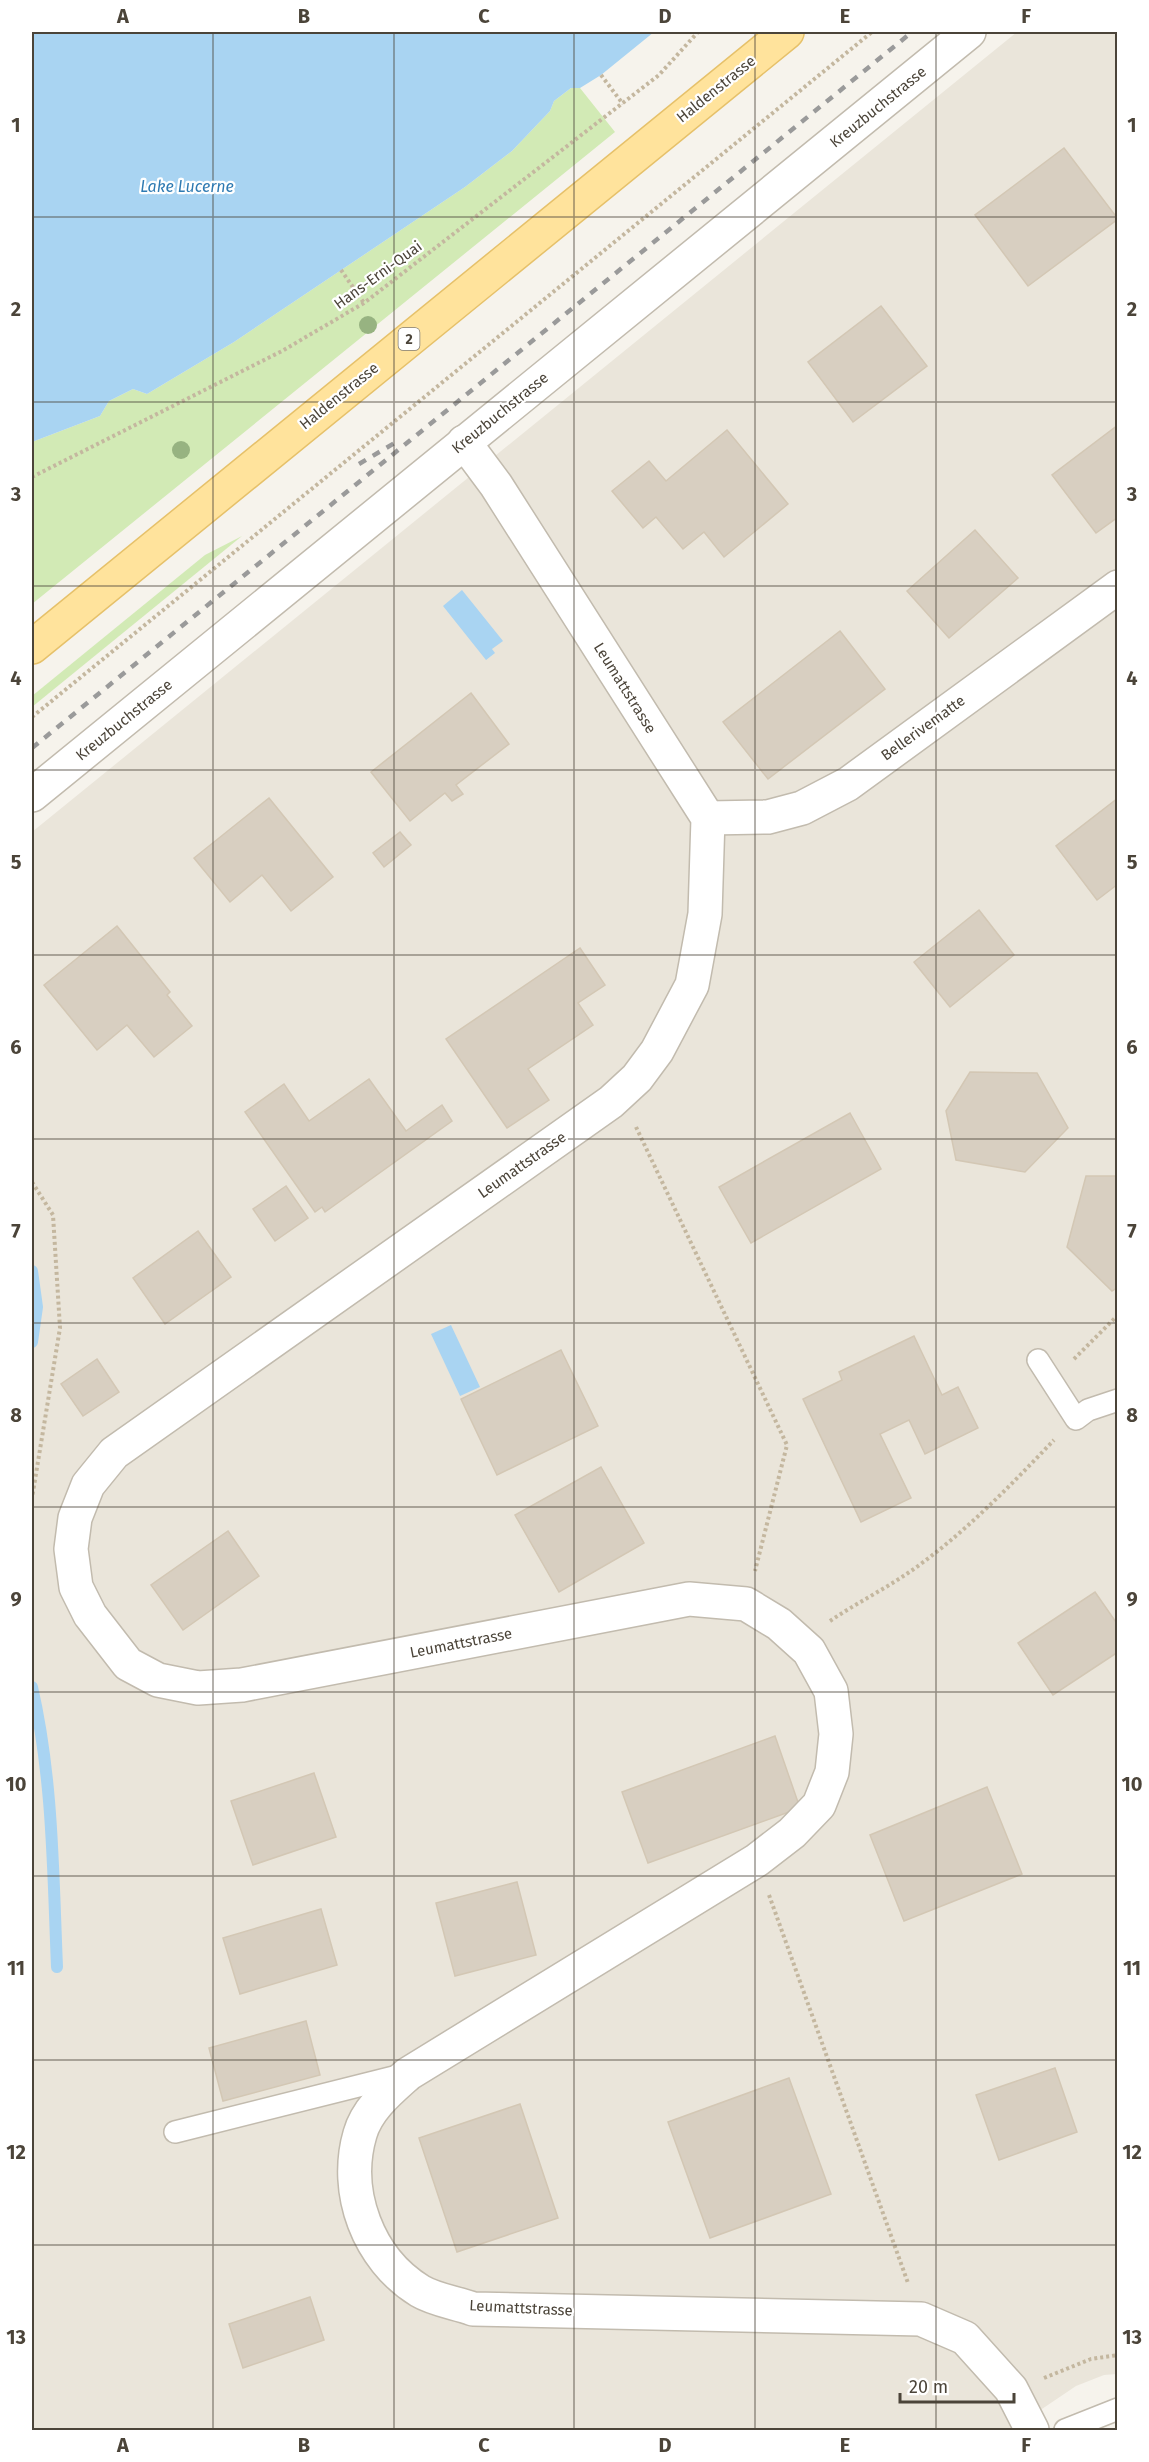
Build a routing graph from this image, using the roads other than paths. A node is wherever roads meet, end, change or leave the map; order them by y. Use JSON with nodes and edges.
{"nodes":[{"id":1,"x":786,"y":32,"type":"edge"},
{"id":2,"x":969,"y":32,"type":"edge"},
{"id":3,"x":464,"y":442,"type":"junction"},
{"id":4,"x":1118,"y":587,"type":"edge"},
{"id":5,"x":32,"y":647,"type":"edge"},
{"id":6,"x":32,"y":795,"type":"edge"},
{"id":7,"x":708,"y":818,"type":"junction"},
{"id":8,"x":1038,"y":1360,"type":"dead end"},
{"id":9,"x":1118,"y":1400,"type":"edge"},
{"id":10,"x":408,"y":2074,"type":"junction"},
{"id":11,"x":175,"y":2132,"type":"dead end"},
{"id":12,"x":1118,"y":2409,"type":"edge"},
{"id":13,"x":1032,"y":2430,"type":"edge"},
{"id":14,"x":1065,"y":2430,"type":"edge"}],
"edges":[{"from":1,"to":5,"type":"main road","name":"Haldenstrasse","number":"2"},
{"from":2,"to":3,"type":"street","name":"Kreuzbuchstrasse"},
{"from":3,"to":6,"type":"street","name":"Kreuzbuchstrasse"},
{"from":3,"to":7,"type":"street","name":"Leumattstrasse"},
{"from":4,"to":7,"type":"street","name":"Bellerivematte"},
{"from":7,"to":10,"type":"street","name":"Leumattstrasse"},
{"from":8,"to":9,"type":"lane"},
{"from":10,"to":11,"type":"lane"},
{"from":10,"to":13,"type":"street","name":"Leumattstrasse"},
{"from":12,"to":14,"type":"lane"}]}
